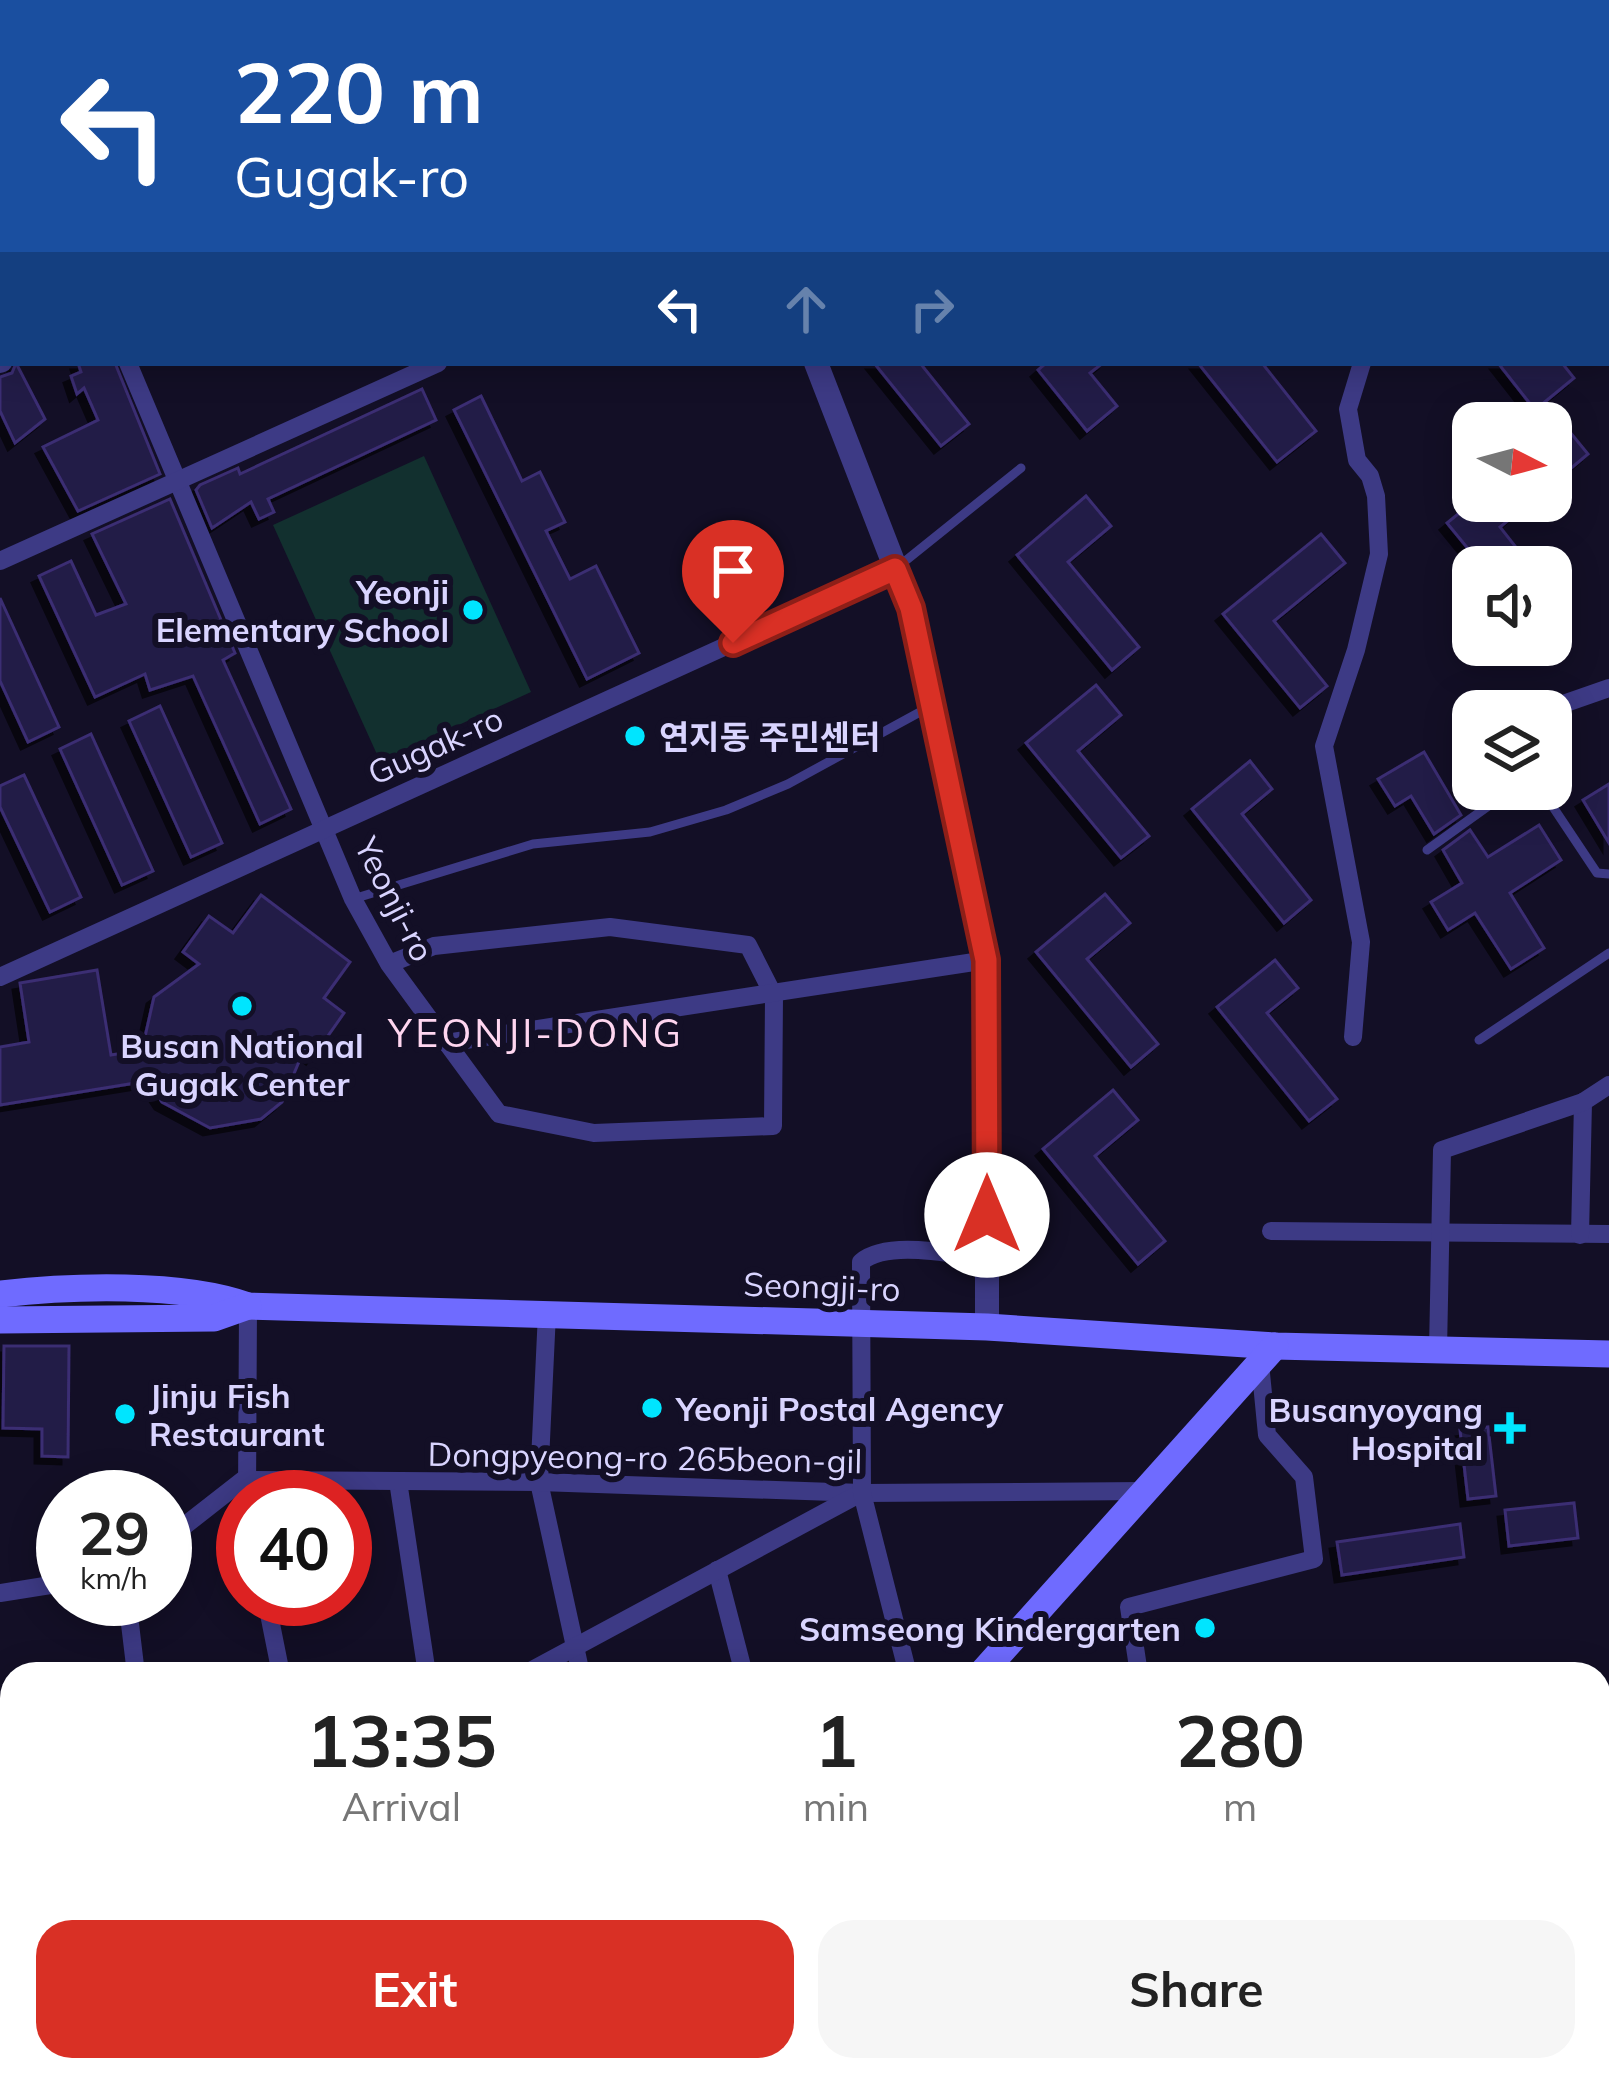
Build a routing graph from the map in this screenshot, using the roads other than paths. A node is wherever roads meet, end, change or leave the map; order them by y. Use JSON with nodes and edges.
{"nodes":[{"id":1,"x":129,"y":366,"type":"edge"},
{"id":2,"x":431,"y":366,"type":"edge"},
{"id":3,"x":817,"y":366,"type":"edge"},
{"id":4,"x":1361,"y":366,"type":"edge"},
{"id":5,"x":1021,"y":468,"type":"dead end"},
{"id":6,"x":180,"y":477,"type":"junction"},
{"id":7,"x":0,"y":561,"type":"edge"},
{"id":8,"x":895,"y":569,"type":"junction"},
{"id":9,"x":1609,"y":688,"type":"edge"},
{"id":10,"x":1572,"y":701,"type":"edge"},
{"id":11,"x":932,"y":706,"type":"junction"},
{"id":12,"x":1482,"y":810,"type":"edge"},
{"id":13,"x":1555,"y":810,"type":"edge"},
{"id":14,"x":326,"y":827,"type":"junction"},
{"id":15,"x":1426,"y":850,"type":"dead end"},
{"id":16,"x":1609,"y":874,"type":"edge"},
{"id":17,"x":353,"y":899,"type":"junction"},
{"id":18,"x":1609,"y":953,"type":"edge"},
{"id":19,"x":986,"y":960,"type":"junction"},
{"id":20,"x":389,"y":964,"type":"junction"},
{"id":21,"x":0,"y":977,"type":"edge"},
{"id":22,"x":774,"y":996,"type":"junction"},
{"id":23,"x":1353,"y":1037,"type":"dead end"},
{"id":24,"x":1479,"y":1040,"type":"dead end"},
{"id":25,"x":446,"y":1043,"type":"junction"},
{"id":26,"x":1609,"y":1085,"type":"edge"},
{"id":27,"x":1583,"y":1102,"type":"junction"},
{"id":28,"x":1271,"y":1231,"type":"dead end"},
{"id":29,"x":1441,"y":1232,"type":"junction"},
{"id":30,"x":1609,"y":1234,"type":"edge"},
{"id":31,"x":1580,"y":1235,"type":"junction"},
{"id":32,"x":987,"y":1258,"type":"junction"},
{"id":33,"x":0,"y":1280,"type":"edge"},
{"id":34,"x":43,"y":1289,"type":"junction"},
{"id":35,"x":0,"y":1294,"type":"edge"},
{"id":36,"x":248,"y":1306,"type":"junction"},
{"id":37,"x":547,"y":1313,"type":"junction"},
{"id":38,"x":0,"y":1320,"type":"edge"},
{"id":39,"x":861,"y":1324,"type":"junction"},
{"id":40,"x":987,"y":1327,"type":"junction"},
{"id":41,"x":1438,"y":1350,"type":"junction"},
{"id":42,"x":1268,"y":1354,"type":"junction"},
{"id":43,"x":1609,"y":1354,"type":"edge"},
{"id":44,"x":245,"y":1470,"type":"edge"},
{"id":45,"x":398,"y":1480,"type":"junction"},
{"id":46,"x":372,"y":1482,"type":"edge"},
{"id":47,"x":539,"y":1482,"type":"junction"},
{"id":48,"x":1145,"y":1491,"type":"junction"},
{"id":49,"x":862,"y":1493,"type":"junction"},
{"id":50,"x":717,"y":1570,"type":"junction"},
{"id":51,"x":36,"y":1587,"type":"edge"},
{"id":52,"x":0,"y":1593,"type":"edge"},
{"id":53,"x":130,"y":1626,"type":"edge"},
{"id":54,"x":271,"y":1626,"type":"edge"},
{"id":55,"x":573,"y":1646,"type":"junction"},
{"id":56,"x":135,"y":1662,"type":"edge"},
{"id":57,"x":279,"y":1662,"type":"edge"},
{"id":58,"x":426,"y":1662,"type":"edge"},
{"id":59,"x":546,"y":1662,"type":"edge"},
{"id":60,"x":578,"y":1662,"type":"edge"},
{"id":61,"x":740,"y":1662,"type":"edge"},
{"id":62,"x":905,"y":1662,"type":"edge"},
{"id":63,"x":992,"y":1662,"type":"edge"},
{"id":64,"x":1137,"y":1662,"type":"edge"}],
"edges":[{"from":1,"to":6,"type":"street","name":"Yeonji-ro"},
{"from":2,"to":6,"type":"street"},
{"from":3,"to":8,"type":"street"},
{"from":4,"to":23,"type":"street"},
{"from":5,"to":8,"type":"lane"},
{"from":6,"to":7,"type":"street"},
{"from":6,"to":14,"type":"street","name":"Yeonji-ro"},
{"from":8,"to":11,"type":"street"},
{"from":8,"to":14,"type":"street","name":"Gugak-ro"},
{"from":9,"to":10,"type":"street"},
{"from":11,"to":17,"type":"lane"},
{"from":11,"to":19,"type":"street"},
{"from":12,"to":15,"type":"lane"},
{"from":13,"to":16,"type":"lane"},
{"from":14,"to":17,"type":"street","name":"Yeonji-ro"},
{"from":14,"to":21,"type":"street","name":"Gugak-ro"},
{"from":17,"to":20,"type":"street","name":"Yeonji-ro"},
{"from":18,"to":24,"type":"lane"},
{"from":19,"to":22,"type":"street"},
{"from":19,"to":32,"type":"street"},
{"from":20,"to":22,"type":"street"},
{"from":20,"to":25,"type":"street","name":"Yeonji-ro"},
{"from":22,"to":25,"type":"street"},
{"from":22,"to":25,"type":"street","name":"Yeonji-ro"},
{"from":26,"to":27,"type":"street"},
{"from":27,"to":29,"type":"street"},
{"from":27,"to":31,"type":"street"},
{"from":28,"to":29,"type":"street"},
{"from":29,"to":31,"type":"street"},
{"from":29,"to":41,"type":"street"},
{"from":30,"to":31,"type":"street"},
{"from":32,"to":39,"type":"street"},
{"from":32,"to":40,"type":"street"},
{"from":33,"to":34,"type":"main road","name":"Seongji-ro"},
{"from":34,"to":35,"type":"main road","name":"Seongji-ro"},
{"from":34,"to":36,"type":"main road","name":"Seongji-ro"},
{"from":36,"to":37,"type":"main road","name":"Seongji-ro"},
{"from":36,"to":38,"type":"main road","name":"Seongji-ro"},
{"from":36,"to":44,"type":"street"},
{"from":37,"to":39,"type":"main road","name":"Seongji-ro"},
{"from":37,"to":47,"type":"street"},
{"from":39,"to":40,"type":"main road","name":"Seongji-ro"},
{"from":39,"to":49,"type":"street"},
{"from":40,"to":42,"type":"main road","name":"Seongji-ro"},
{"from":41,"to":42,"type":"main road","name":"Seongji-ro"},
{"from":41,"to":43,"type":"main road","name":"Seongji-ro"},
{"from":42,"to":48,"type":"main road"},
{"from":42,"to":64,"type":"street"},
{"from":45,"to":46,"type":"street","name":"Dongpyeong-ro 265beon-gil"},
{"from":45,"to":47,"type":"street","name":"Dongpyeong-ro 265beon-gil"},
{"from":45,"to":58,"type":"street"},
{"from":47,"to":49,"type":"street","name":"Dongpyeong-ro 265beon-gil"},
{"from":47,"to":55,"type":"street"},
{"from":48,"to":49,"type":"street","name":"Dongpyeong-ro 265beon-gil"},
{"from":48,"to":63,"type":"main road"},
{"from":49,"to":50,"type":"street"},
{"from":49,"to":62,"type":"street"},
{"from":50,"to":55,"type":"street"},
{"from":50,"to":61,"type":"street"},
{"from":51,"to":52,"type":"street"},
{"from":53,"to":56,"type":"street"},
{"from":54,"to":57,"type":"street"},
{"from":55,"to":59,"type":"street"},
{"from":55,"to":60,"type":"street"}]}
